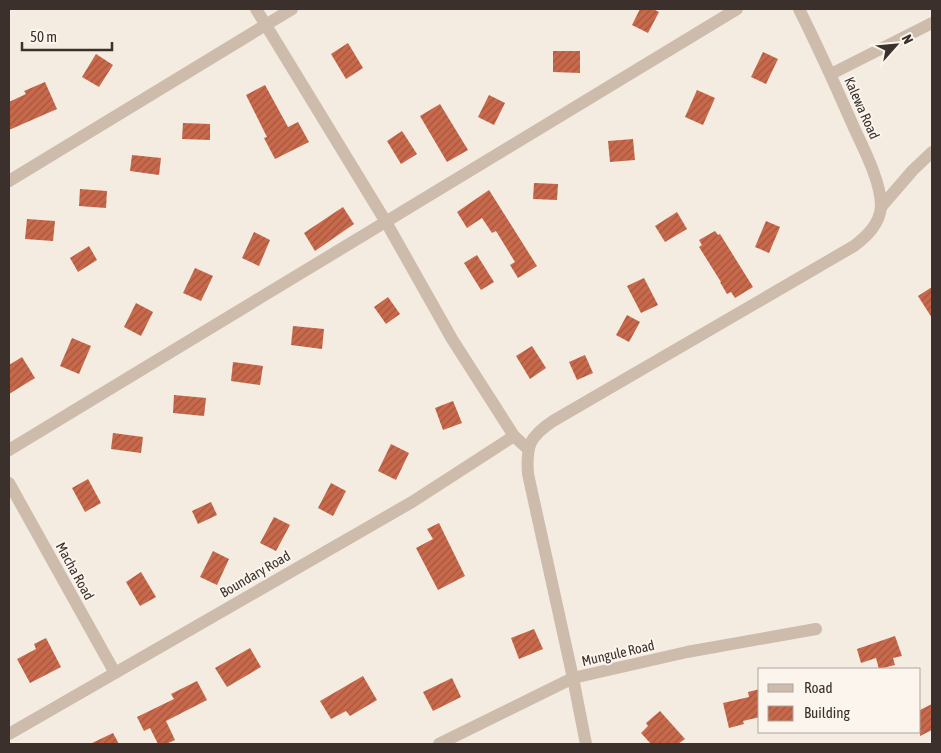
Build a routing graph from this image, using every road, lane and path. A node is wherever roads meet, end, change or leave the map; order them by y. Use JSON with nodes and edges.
{"nodes":[{"id":1,"x":256,"y":9,"type":"edge"},
{"id":2,"x":292,"y":9,"type":"edge"},
{"id":3,"x":737,"y":9,"type":"edge"},
{"id":4,"x":799,"y":9,"type":"edge"},
{"id":5,"x":932,"y":24,"type":"edge"},
{"id":6,"x":265,"y":25,"type":"junction"},
{"id":7,"x":830,"y":74,"type":"junction"},
{"id":8,"x":932,"y":152,"type":"edge"},
{"id":9,"x":9,"y":181,"type":"edge"},
{"id":10,"x":881,"y":207,"type":"junction"},
{"id":11,"x":386,"y":222,"type":"junction"},
{"id":12,"x":514,"y":436,"type":"junction"},
{"id":13,"x":528,"y":449,"type":"junction"},
{"id":14,"x":9,"y":450,"type":"edge"},
{"id":15,"x":9,"y":483,"type":"edge"},
{"id":16,"x":816,"y":629,"type":"dead end"},
{"id":17,"x":115,"y":673,"type":"junction"},
{"id":18,"x":573,"y":678,"type":"junction"},
{"id":19,"x":9,"y":734,"type":"edge"},
{"id":20,"x":439,"y":744,"type":"edge"},
{"id":21,"x":586,"y":744,"type":"edge"}],
"edges":[{"from":1,"to":6,"type":"street"},
{"from":2,"to":6,"type":"street"},
{"from":3,"to":11,"type":"street"},
{"from":4,"to":7,"type":"street","name":"Kalewa Road"},
{"from":5,"to":7,"type":"street"},
{"from":6,"to":9,"type":"street"},
{"from":6,"to":11,"type":"street"},
{"from":7,"to":10,"type":"street","name":"Kalewa Road"},
{"from":8,"to":10,"type":"street"},
{"from":10,"to":13,"type":"street","name":"Kalewa Road"},
{"from":11,"to":12,"type":"street"},
{"from":11,"to":14,"type":"street"},
{"from":12,"to":13,"type":"street"},
{"from":12,"to":17,"type":"street","name":"Boundary Road"},
{"from":13,"to":18,"type":"street"},
{"from":15,"to":17,"type":"street","name":"Macha Road"},
{"from":16,"to":18,"type":"street","name":"Mungule Road"},
{"from":17,"to":19,"type":"street","name":"Boundary Road"},
{"from":18,"to":20,"type":"street","name":"Mungule Road"},
{"from":18,"to":21,"type":"street"}]}
